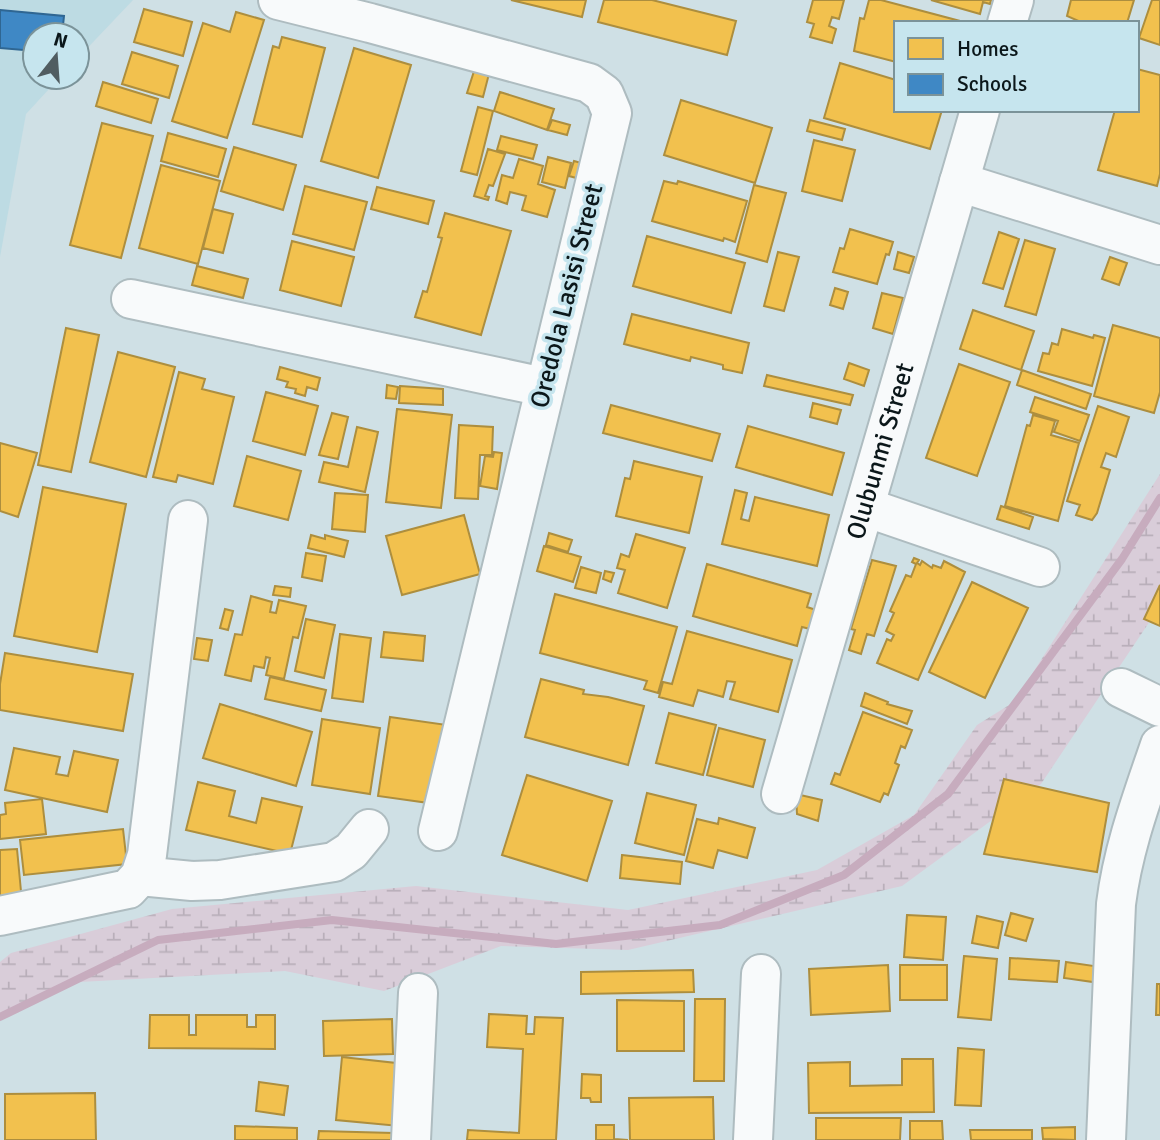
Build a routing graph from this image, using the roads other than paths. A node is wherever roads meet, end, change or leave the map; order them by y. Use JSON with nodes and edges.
{"nodes":[{"id":1,"x":278,"y":0,"type":"edge"},
{"id":2,"x":1014,"y":0,"type":"edge"},
{"id":3,"x":1008,"y":21,"type":"edge"},
{"id":4,"x":979,"y":112,"type":"edge"},
{"id":5,"x":959,"y":182,"type":"junction"},
{"id":6,"x":1160,"y":245,"type":"edge"},
{"id":7,"x":131,"y":299,"type":"dead end"},
{"id":8,"x":544,"y":387,"type":"junction"},
{"id":9,"x":865,"y":507,"type":"junction"},
{"id":10,"x":188,"y":520,"type":"dead end"},
{"id":11,"x":1040,"y":567,"type":"dead end"},
{"id":12,"x":1121,"y":688,"type":"dead end"},
{"id":13,"x":1160,"y":707,"type":"edge"},
{"id":14,"x":1160,"y":745,"type":"edge"},
{"id":15,"x":781,"y":794,"type":"dead end"},
{"id":16,"x":369,"y":829,"type":"dead end"},
{"id":17,"x":438,"y":831,"type":"dead end"},
{"id":18,"x":124,"y":885,"type":"junction"},
{"id":19,"x":0,"y":916,"type":"edge"},
{"id":20,"x":761,"y":974,"type":"dead end"},
{"id":21,"x":418,"y":993,"type":"dead end"},
{"id":22,"x":411,"y":1140,"type":"edge"},
{"id":23,"x":753,"y":1140,"type":"edge"},
{"id":24,"x":1106,"y":1140,"type":"edge"}],
"edges":[{"from":1,"to":8,"type":"street","name":"Oredola Lasisi Street"},
{"from":2,"to":3,"type":"street"},
{"from":4,"to":5,"type":"street","name":"Olubunmi Street"},
{"from":5,"to":6,"type":"street"},
{"from":5,"to":9,"type":"street","name":"Olubunmi Street"},
{"from":7,"to":8,"type":"street"},
{"from":8,"to":17,"type":"street","name":"Oredola Lasisi Street"},
{"from":9,"to":11,"type":"street"},
{"from":9,"to":15,"type":"street","name":"Olubunmi Street"},
{"from":10,"to":18,"type":"street"},
{"from":12,"to":13,"type":"street"},
{"from":14,"to":24,"type":"street"},
{"from":16,"to":18,"type":"street"},
{"from":18,"to":19,"type":"street"},
{"from":20,"to":23,"type":"street"},
{"from":21,"to":22,"type":"street"}]}
